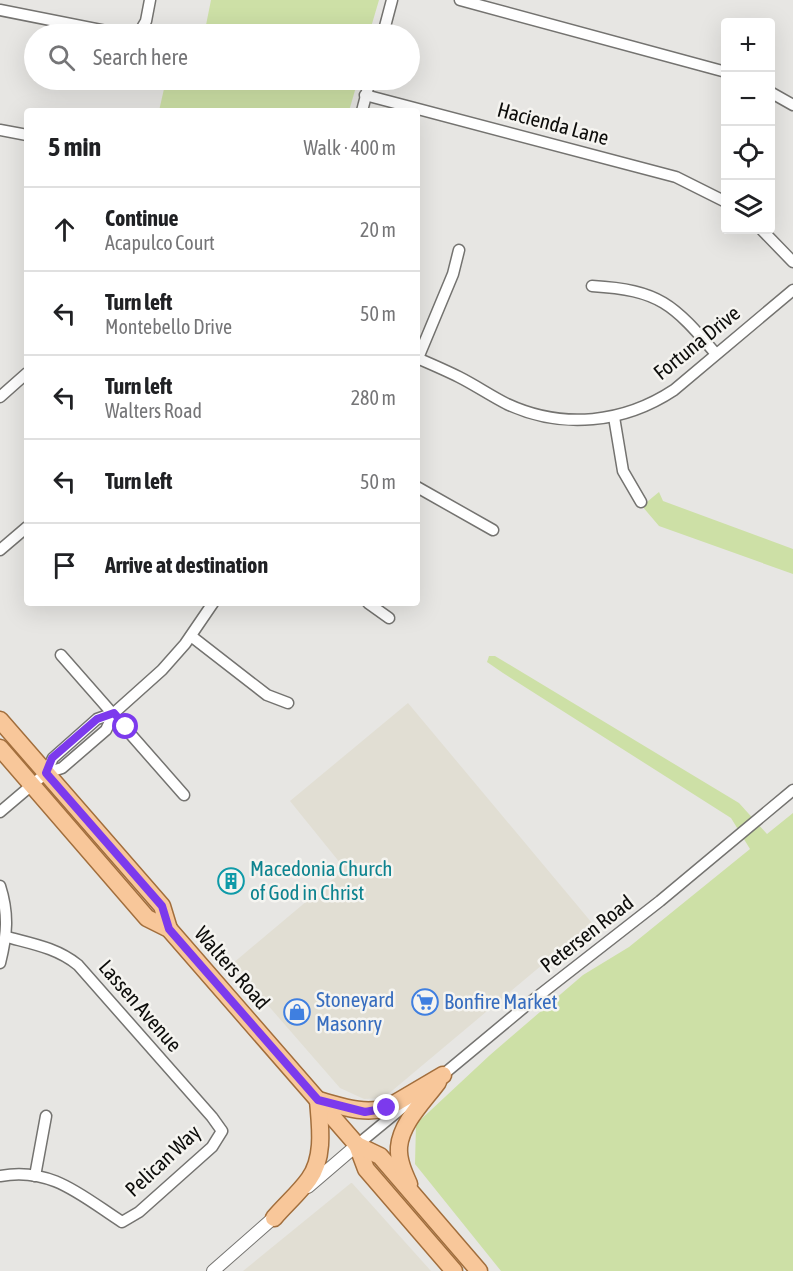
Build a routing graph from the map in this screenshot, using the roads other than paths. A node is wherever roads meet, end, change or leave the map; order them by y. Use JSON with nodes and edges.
{"nodes":[{"id":1,"x":150,"y":0,"type":"edge"},
{"id":2,"x":392,"y":0,"type":"edge"},
{"id":3,"x":460,"y":0,"type":"edge"},
{"id":4,"x":0,"y":10,"type":"edge"},
{"id":5,"x":71,"y":24,"type":"edge"},
{"id":6,"x":144,"y":24,"type":"edge"},
{"id":7,"x":385,"y":24,"type":"edge"},
{"id":8,"x":721,"y":71,"type":"edge"},
{"id":9,"x":367,"y":90,"type":"edge"},
{"id":10,"x":775,"y":94,"type":"edge"},
{"id":11,"x":365,"y":95,"type":"junction"},
{"id":12,"x":793,"y":105,"type":"edge"},
{"id":13,"x":363,"y":108,"type":"edge"},
{"id":14,"x":414,"y":108,"type":"edge"},
{"id":15,"x":420,"y":110,"type":"edge"},
{"id":16,"x":0,"y":130,"type":"edge"},
{"id":17,"x":24,"y":134,"type":"edge"},
{"id":18,"x":721,"y":200,"type":"edge"},
{"id":19,"x":766,"y":234,"type":"edge"},
{"id":20,"x":459,"y":250,"type":"dead end"},
{"id":21,"x":793,"y":262,"type":"edge"},
{"id":22,"x":592,"y":286,"type":"dead end"},
{"id":23,"x":793,"y":290,"type":"edge"},
{"id":24,"x":420,"y":353,"type":"edge"},
{"id":25,"x":716,"y":354,"type":"junction"},
{"id":26,"x":420,"y":359,"type":"edge"},
{"id":27,"x":24,"y":376,"type":"edge"},
{"id":28,"x":0,"y":397,"type":"edge"},
{"id":29,"x":614,"y":417,"type":"junction"},
{"id":30,"x":420,"y":489,"type":"edge"},
{"id":31,"x":641,"y":502,"type":"dead end"},
{"id":32,"x":24,"y":530,"type":"edge"},
{"id":33,"x":493,"y":530,"type":"dead end"},
{"id":34,"x":0,"y":550,"type":"edge"},
{"id":35,"x":211,"y":606,"type":"edge"},
{"id":36,"x":372,"y":606,"type":"edge"},
{"id":37,"x":388,"y":618,"type":"dead end"},
{"id":38,"x":190,"y":636,"type":"junction"},
{"id":39,"x":62,"y":655,"type":"dead end"},
{"id":40,"x":288,"y":703,"type":"dead end"},
{"id":41,"x":114,"y":713,"type":"junction"},
{"id":42,"x":0,"y":720,"type":"edge"},
{"id":43,"x":0,"y":748,"type":"edge"},
{"id":44,"x":46,"y":773,"type":"junction"},
{"id":45,"x":32,"y":784,"type":"junction"},
{"id":46,"x":793,"y":790,"type":"edge"},
{"id":47,"x":184,"y":795,"type":"dead end"},
{"id":48,"x":0,"y":812,"type":"edge"},
{"id":49,"x":0,"y":886,"type":"edge"},
{"id":50,"x":169,"y":929,"type":"junction"},
{"id":51,"x":7,"y":937,"type":"junction"},
{"id":52,"x":0,"y":963,"type":"edge"},
{"id":53,"x":443,"y":1075,"type":"junction"},
{"id":54,"x":318,"y":1100,"type":"junction"},
{"id":55,"x":46,"y":1116,"type":"dead end"},
{"id":56,"x":222,"y":1131,"type":"joint"},
{"id":57,"x":357,"y":1145,"type":"junction"},
{"id":58,"x":0,"y":1176,"type":"edge"},
{"id":59,"x":35,"y":1176,"type":"junction"},
{"id":60,"x":412,"y":1193,"type":"junction"},
{"id":61,"x":274,"y":1218,"type":"junction"},
{"id":62,"x":213,"y":1271,"type":"edge"},
{"id":63,"x":454,"y":1271,"type":"edge"},
{"id":64,"x":479,"y":1271,"type":"edge"}],
"edges":[{"from":1,"to":6,"type":"street"},
{"from":2,"to":7,"type":"street"},
{"from":3,"to":8,"type":"street"},
{"from":4,"to":5,"type":"street"},
{"from":9,"to":11,"type":"street"},
{"from":10,"to":12,"type":"street"},
{"from":11,"to":13,"type":"street"},
{"from":11,"to":14,"type":"street","name":"Hacienda Lane"},
{"from":15,"to":18,"type":"street","name":"Hacienda Lane"},
{"from":16,"to":17,"type":"street"},
{"from":19,"to":21,"type":"street"},
{"from":20,"to":24,"type":"street"},
{"from":22,"to":25,"type":"street"},
{"from":23,"to":25,"type":"street","name":"Fortuna Drive"},
{"from":25,"to":29,"type":"street","name":"Fortuna Drive"},
{"from":26,"to":29,"type":"street","name":"Fortuna Drive"},
{"from":27,"to":28,"type":"street"},
{"from":29,"to":31,"type":"street"},
{"from":30,"to":33,"type":"street"},
{"from":32,"to":34,"type":"street"},
{"from":35,"to":38,"type":"street"},
{"from":36,"to":37,"type":"street"},
{"from":38,"to":40,"type":"street"},
{"from":38,"to":41,"type":"street"},
{"from":39,"to":41,"type":"street"},
{"from":41,"to":44,"type":"street"},
{"from":41,"to":47,"type":"street"},
{"from":42,"to":44,"type":"main road","name":"Walters Road"},
{"from":43,"to":45,"type":"main road","name":"Walters Road"},
{"from":44,"to":45,"type":"street"},
{"from":44,"to":50,"type":"main road","name":"Walters Road"},
{"from":45,"to":48,"type":"street"},
{"from":45,"to":50,"type":"main road","name":"Walters Road"},
{"from":46,"to":53,"type":"street","name":"Petersen Road"},
{"from":49,"to":51,"type":"street"},
{"from":50,"to":54,"type":"main road","name":"Walters Road"},
{"from":51,"to":52,"type":"street"},
{"from":51,"to":56,"type":"street","name":"Lassen Avenue"},
{"from":53,"to":54,"type":"main road"},
{"from":53,"to":57,"type":"street","name":"Petersen Road"},
{"from":53,"to":60,"type":"main road"},
{"from":54,"to":57,"type":"main road","name":"Walters Road"},
{"from":54,"to":61,"type":"main road"},
{"from":55,"to":59,"type":"street"},
{"from":56,"to":59,"type":"street","name":"Pelican Way"},
{"from":57,"to":60,"type":"main road","name":"Walters Road"},
{"from":57,"to":61,"type":"street","name":"Petersen Road"},
{"from":57,"to":63,"type":"main road","name":"Walters Road"},
{"from":58,"to":59,"type":"street","name":"Pelican Way"},
{"from":60,"to":64,"type":"main road","name":"Walters Road"},
{"from":61,"to":62,"type":"street","name":"Petersen Road"}]}
